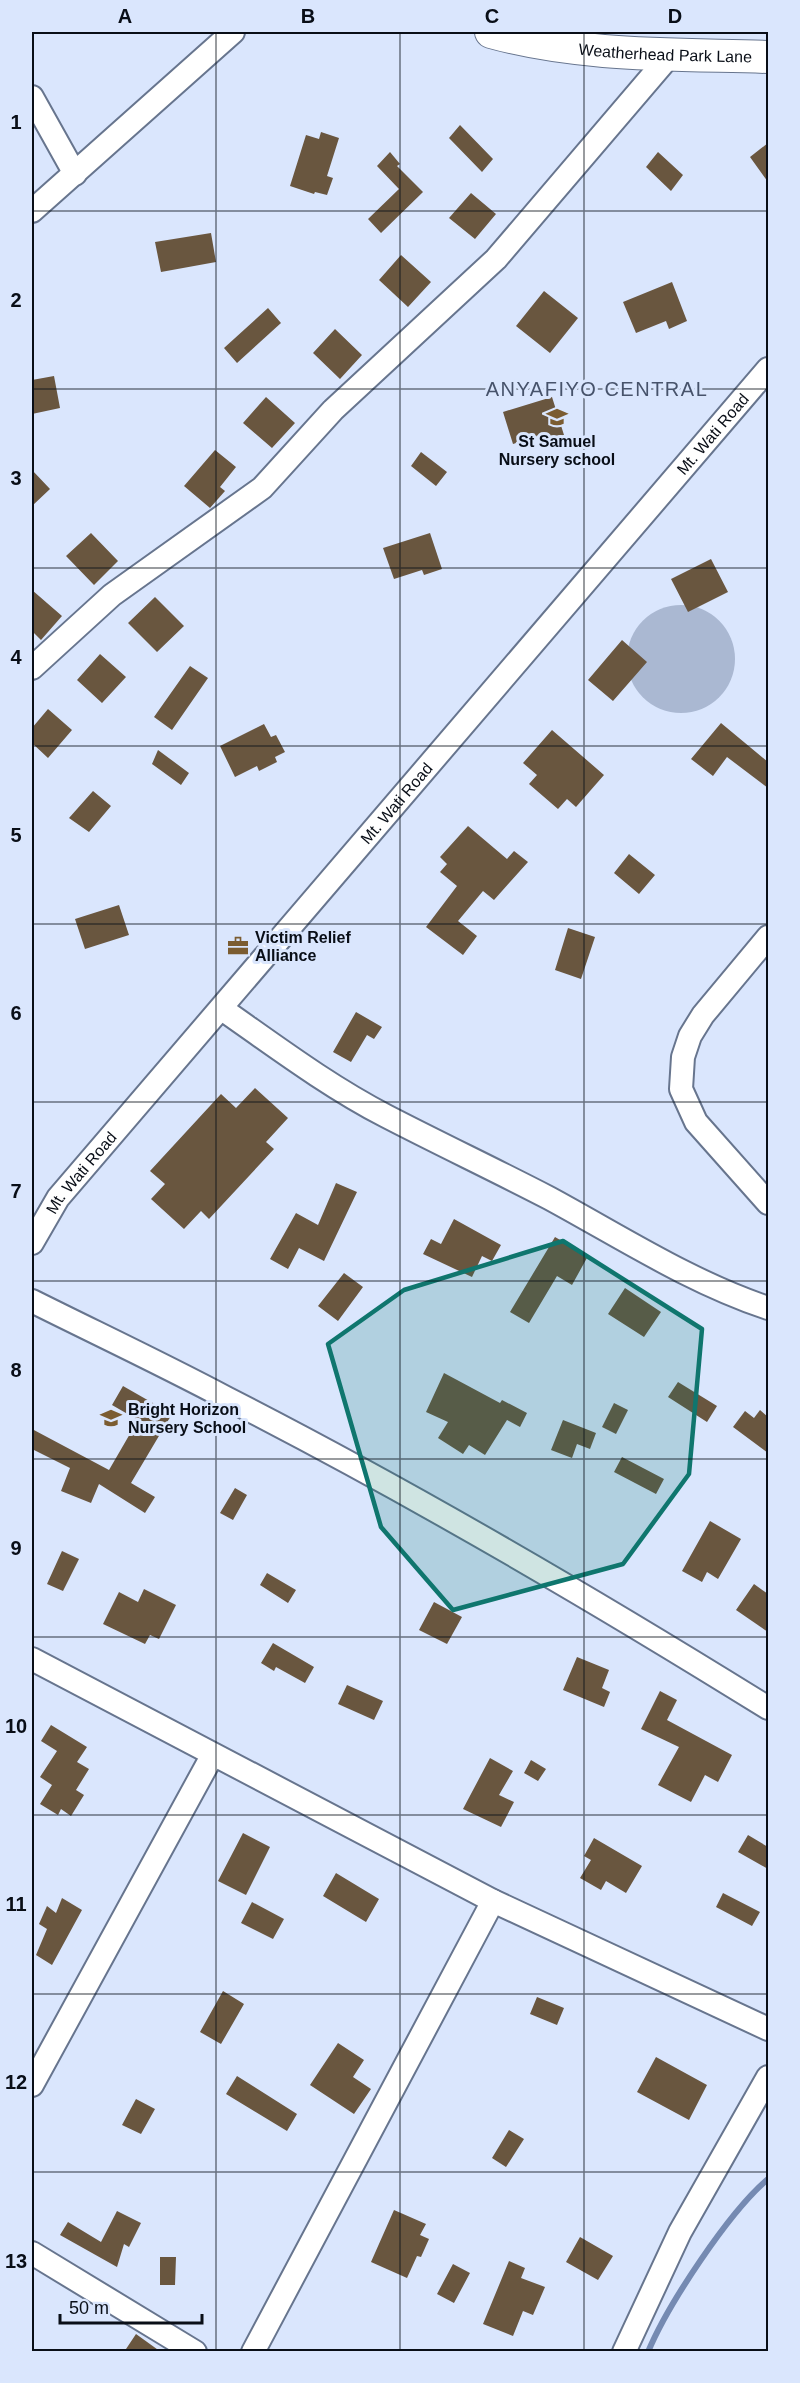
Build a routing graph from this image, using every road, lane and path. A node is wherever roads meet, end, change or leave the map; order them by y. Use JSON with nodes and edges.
{"nodes":[{"id":1,"x":233,"y":32,"type":"edge"},
{"id":2,"x":491,"y":32,"type":"edge"},
{"id":3,"x":671,"y":54,"type":"junction"},
{"id":4,"x":768,"y":57,"type":"edge"},
{"id":5,"x":32,"y":97,"type":"edge"},
{"id":6,"x":75,"y":174,"type":"junction"},
{"id":7,"x":32,"y":211,"type":"edge"},
{"id":8,"x":768,"y":369,"type":"edge"},
{"id":9,"x":32,"y":668,"type":"edge"},
{"id":10,"x":768,"y":937,"type":"edge"},
{"id":11,"x":222,"y":1009,"type":"junction"},
{"id":12,"x":58,"y":1198,"type":"junction"},
{"id":13,"x":768,"y":1203,"type":"edge"},
{"id":14,"x":32,"y":1207,"type":"edge"},
{"id":15,"x":32,"y":1243,"type":"edge"},
{"id":16,"x":32,"y":1301,"type":"edge"},
{"id":17,"x":768,"y":1308,"type":"edge"},
{"id":18,"x":32,"y":1659,"type":"edge"},
{"id":19,"x":768,"y":1708,"type":"edge"},
{"id":20,"x":212,"y":1756,"type":"junction"},
{"id":21,"x":493,"y":1901,"type":"junction"},
{"id":22,"x":768,"y":2029,"type":"edge"},
{"id":23,"x":768,"y":2077,"type":"edge"},
{"id":24,"x":32,"y":2085,"type":"edge"},
{"id":25,"x":32,"y":2253,"type":"edge"},
{"id":26,"x":195,"y":2352,"type":"edge"},
{"id":27,"x":253,"y":2352,"type":"edge"},
{"id":28,"x":624,"y":2352,"type":"edge"}],
"edges":[{"from":1,"to":6,"type":"street"},
{"from":2,"to":3,"type":"street","name":"Weatherhead Park Lane"},
{"from":3,"to":4,"type":"street","name":"Weatherhead Park Lane"},
{"from":3,"to":9,"type":"street"},
{"from":5,"to":6,"type":"street"},
{"from":6,"to":7,"type":"street"},
{"from":8,"to":11,"type":"street","name":"Mt. Wati Road"},
{"from":10,"to":13,"type":"street"},
{"from":11,"to":12,"type":"street","name":"Mt. Wati Road"},
{"from":11,"to":17,"type":"street"},
{"from":12,"to":14,"type":"street"},
{"from":12,"to":15,"type":"street","name":"Mt. Wati Road"},
{"from":16,"to":19,"type":"street"},
{"from":18,"to":20,"type":"street"},
{"from":20,"to":21,"type":"street"},
{"from":20,"to":24,"type":"street"},
{"from":21,"to":22,"type":"street"},
{"from":21,"to":27,"type":"street"},
{"from":23,"to":28,"type":"street"},
{"from":25,"to":26,"type":"street"}]}
